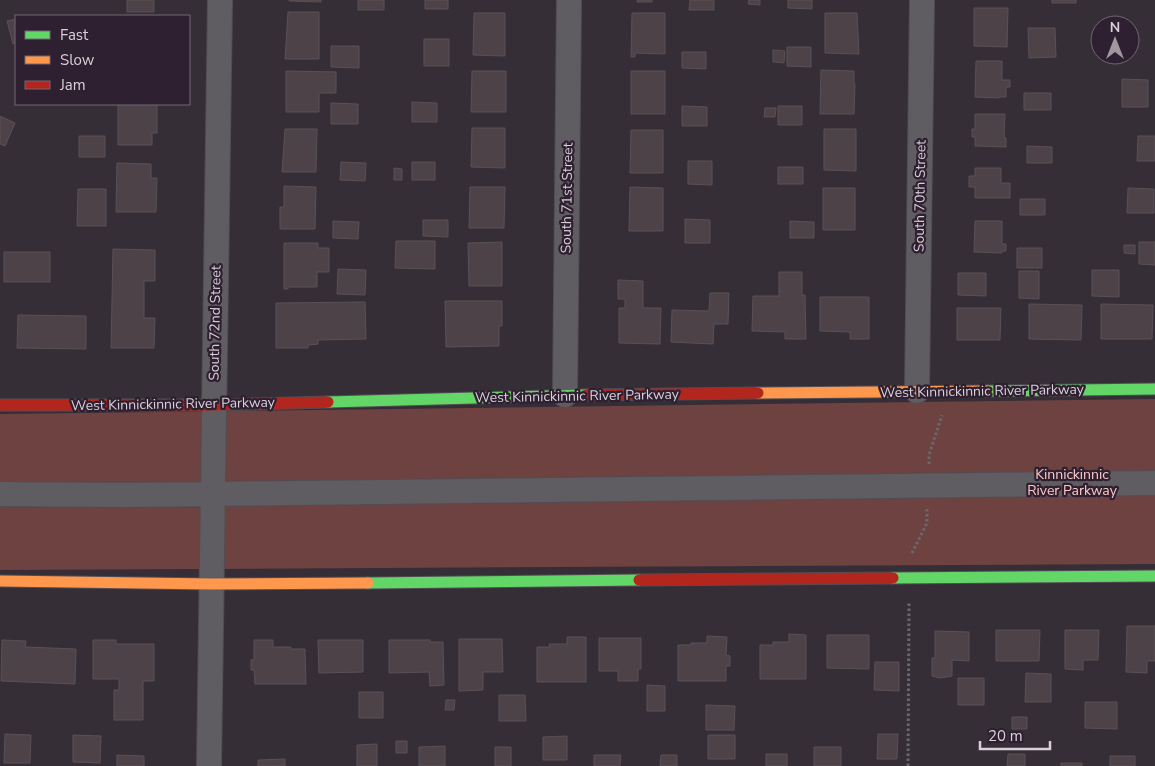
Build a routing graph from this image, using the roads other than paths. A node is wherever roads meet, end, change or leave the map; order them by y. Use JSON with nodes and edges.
{"nodes":[{"id":1,"x":220,"y":0,"type":"edge"},
{"id":2,"x":569,"y":0,"type":"edge"},
{"id":3,"x":922,"y":0,"type":"edge"},
{"id":4,"x":1155,"y":389,"type":"edge"},
{"id":5,"x":917,"y":392,"type":"junction"},
{"id":6,"x":565,"y":395,"type":"junction"},
{"id":7,"x":0,"y":405,"type":"edge"},
{"id":8,"x":213,"y":405,"type":"junction"},
{"id":9,"x":1155,"y":483,"type":"edge"},
{"id":10,"x":0,"y":494,"type":"edge"},
{"id":11,"x":213,"y":494,"type":"junction"},
{"id":12,"x":1155,"y":576,"type":"edge"},
{"id":13,"x":0,"y":581,"type":"edge"},
{"id":14,"x":212,"y":584,"type":"junction"},
{"id":15,"x":209,"y":766,"type":"edge"}],
"edges":[{"from":1,"to":8,"type":"street","name":"South 72nd Street"},
{"from":2,"to":6,"type":"street","name":"South 71st Street"},
{"from":3,"to":5,"type":"street","name":"South 70th Street"},
{"from":4,"to":5,"type":"street","name":"West Kinnickinnic River Parkway"},
{"from":5,"to":6,"type":"street","name":"West Kinnickinnic River Parkway"},
{"from":6,"to":8,"type":"street","name":"West Kinnickinnic River Parkway"},
{"from":7,"to":8,"type":"street","name":"West Kinnickinnic River Parkway"},
{"from":8,"to":11,"type":"street","name":"South 72nd Street"},
{"from":9,"to":11,"type":"street"},
{"from":10,"to":11,"type":"street"},
{"from":11,"to":14,"type":"street","name":"South 72nd Street"},
{"from":12,"to":14,"type":"street"},
{"from":13,"to":14,"type":"street"},
{"from":14,"to":15,"type":"street","name":"South 72nd Street"}]}
